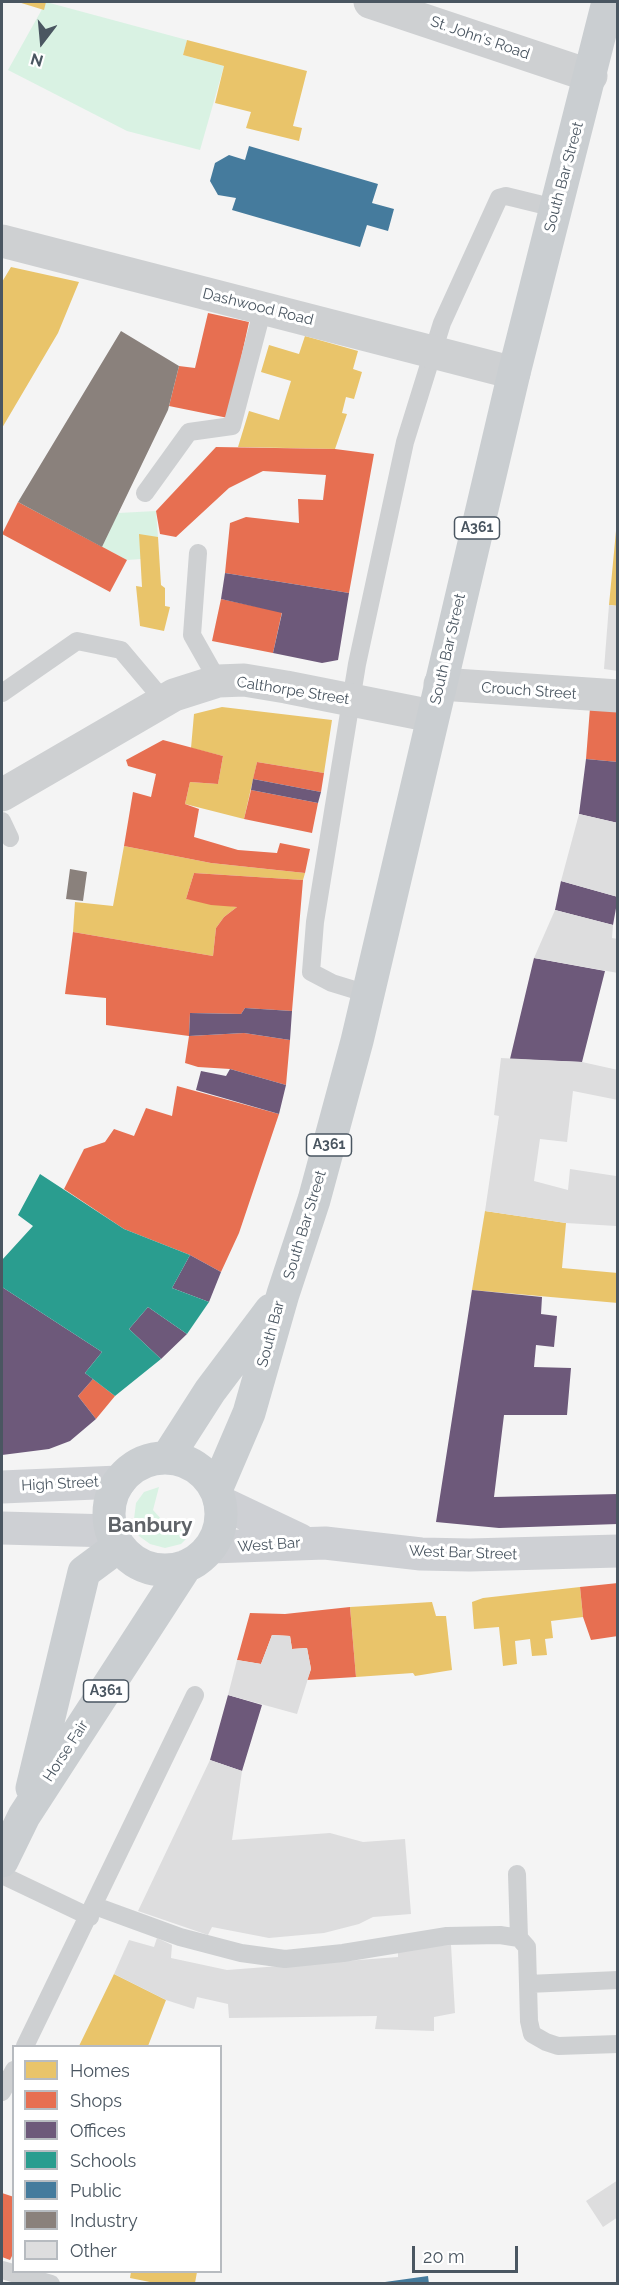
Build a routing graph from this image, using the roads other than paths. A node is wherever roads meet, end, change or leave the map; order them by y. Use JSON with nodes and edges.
{"nodes":[{"id":1,"x":370,"y":2,"type":"edge"},
{"id":2,"x":608,"y":2,"type":"edge"},
{"id":3,"x":591,"y":76,"type":"junction"},
{"id":4,"x":555,"y":208,"type":"junction"},
{"id":5,"x":2,"y":241,"type":"edge"},
{"id":6,"x":263,"y":308,"type":"junction"},
{"id":7,"x":432,"y":352,"type":"junction"},
{"id":8,"x":514,"y":372,"type":"junction"},
{"id":9,"x":145,"y":493,"type":"dead end"},
{"id":10,"x":198,"y":553,"type":"dead end"},
{"id":11,"x":218,"y":681,"type":"junction"},
{"id":12,"x":440,"y":684,"type":"junction"},
{"id":13,"x":2,"y":693,"type":"edge"},
{"id":14,"x":618,"y":696,"type":"edge"},
{"id":15,"x":353,"y":700,"type":"junction"},
{"id":16,"x":164,"y":701,"type":"junction"},
{"id":17,"x":432,"y":716,"type":"junction"},
{"id":18,"x":2,"y":795,"type":"edge"},
{"id":19,"x":368,"y":994,"type":"junction"},
{"id":20,"x":283,"y":1294,"type":"junction"},
{"id":21,"x":167,"y":1458,"type":"junction"},
{"id":22,"x":119,"y":1482,"type":"junction"},
{"id":23,"x":2,"y":1487,"type":"edge"},
{"id":24,"x":218,"y":1496,"type":"junction"},
{"id":25,"x":2,"y":1528,"type":"edge"},
{"id":26,"x":115,"y":1538,"type":"junction"},
{"id":27,"x":308,"y":1544,"type":"junction"},
{"id":28,"x":618,"y":1551,"type":"edge"},
{"id":29,"x":198,"y":1557,"type":"junction"},
{"id":30,"x":195,"y":1695,"type":"dead end"},
{"id":31,"x":24,"y":1816,"type":"junction"},
{"id":32,"x":2,"y":1861,"type":"edge"},
{"id":33,"x":517,"y":1874,"type":"dead end"},
{"id":34,"x":2,"y":1875,"type":"edge"},
{"id":35,"x":92,"y":1912,"type":"junction"},
{"id":36,"x":519,"y":1938,"type":"junction"},
{"id":37,"x":618,"y":1980,"type":"edge"},
{"id":38,"x":528,"y":1984,"type":"junction"},
{"id":39,"x":618,"y":2044,"type":"edge"},
{"id":40,"x":26,"y":2045,"type":"edge"},
{"id":41,"x":12,"y":2074,"type":"edge"},
{"id":42,"x":2,"y":2092,"type":"edge"},
{"id":43,"x":13,"y":2273,"type":"edge"},
{"id":44,"x":51,"y":2283,"type":"edge"}],
"edges":[{"from":1,"to":3,"type":"street","name":"St. John's Road"},
{"from":2,"to":3,"type":"main road","name":"South Bar Street","number":"A361"},
{"from":3,"to":4,"type":"main road","name":"South Bar Street","number":"A361"},
{"from":4,"to":7,"type":"lane"},
{"from":4,"to":8,"type":"main road","name":"South Bar Street","number":"A361"},
{"from":5,"to":6,"type":"street","name":"Dashwood Road"},
{"from":6,"to":7,"type":"street","name":"Dashwood Road"},
{"from":6,"to":9,"type":"lane"},
{"from":7,"to":8,"type":"street","name":"Dashwood Road"},
{"from":7,"to":15,"type":"lane"},
{"from":8,"to":12,"type":"main road","name":"South Bar Street","number":"A361"},
{"from":10,"to":11,"type":"lane"},
{"from":11,"to":15,"type":"street","name":"Calthorpe Street"},
{"from":11,"to":16,"type":"street","name":"Calthorpe Street"},
{"from":12,"to":14,"type":"street","name":"Crouch Street"},
{"from":12,"to":17,"type":"main road","name":"South Bar Street","number":"A361"},
{"from":13,"to":16,"type":"lane"},
{"from":15,"to":17,"type":"street","name":"Calthorpe Street"},
{"from":15,"to":19,"type":"lane"},
{"from":16,"to":18,"type":"street","name":"Calthorpe Street"},
{"from":17,"to":19,"type":"main road","name":"South Bar Street","number":"A361"},
{"from":19,"to":20,"type":"main road","name":"South Bar Street","number":"A361"},
{"from":20,"to":21,"type":"main road","name":"South Bar","number":"A361"},
{"from":20,"to":24,"type":"main road","name":"South Bar","number":"A361"},
{"from":21,"to":22,"type":"main road"},
{"from":21,"to":24,"type":"main road"},
{"from":22,"to":23,"type":"main road","name":"High Street"},
{"from":22,"to":26,"type":"main road"},
{"from":24,"to":27,"type":"main road","name":"West Bar"},
{"from":24,"to":29,"type":"main road"},
{"from":25,"to":26,"type":"main road"},
{"from":26,"to":29,"type":"main road"},
{"from":26,"to":31,"type":"main road","name":"Horse Fair","number":"A361"},
{"from":27,"to":28,"type":"main road","name":"West Bar Street"},
{"from":27,"to":29,"type":"main road","name":"West Bar"},
{"from":29,"to":31,"type":"main road","name":"Horse Fair","number":"A361"},
{"from":30,"to":35,"type":"lane"},
{"from":31,"to":32,"type":"main road","name":"Horse Fair","number":"A361"},
{"from":33,"to":36,"type":"lane"},
{"from":34,"to":35,"type":"lane"},
{"from":35,"to":36,"type":"lane"},
{"from":35,"to":40,"type":"lane"},
{"from":36,"to":38,"type":"lane"},
{"from":37,"to":38,"type":"lane"},
{"from":38,"to":39,"type":"lane"},
{"from":41,"to":42,"type":"lane"},
{"from":43,"to":44,"type":"lane"}]}
